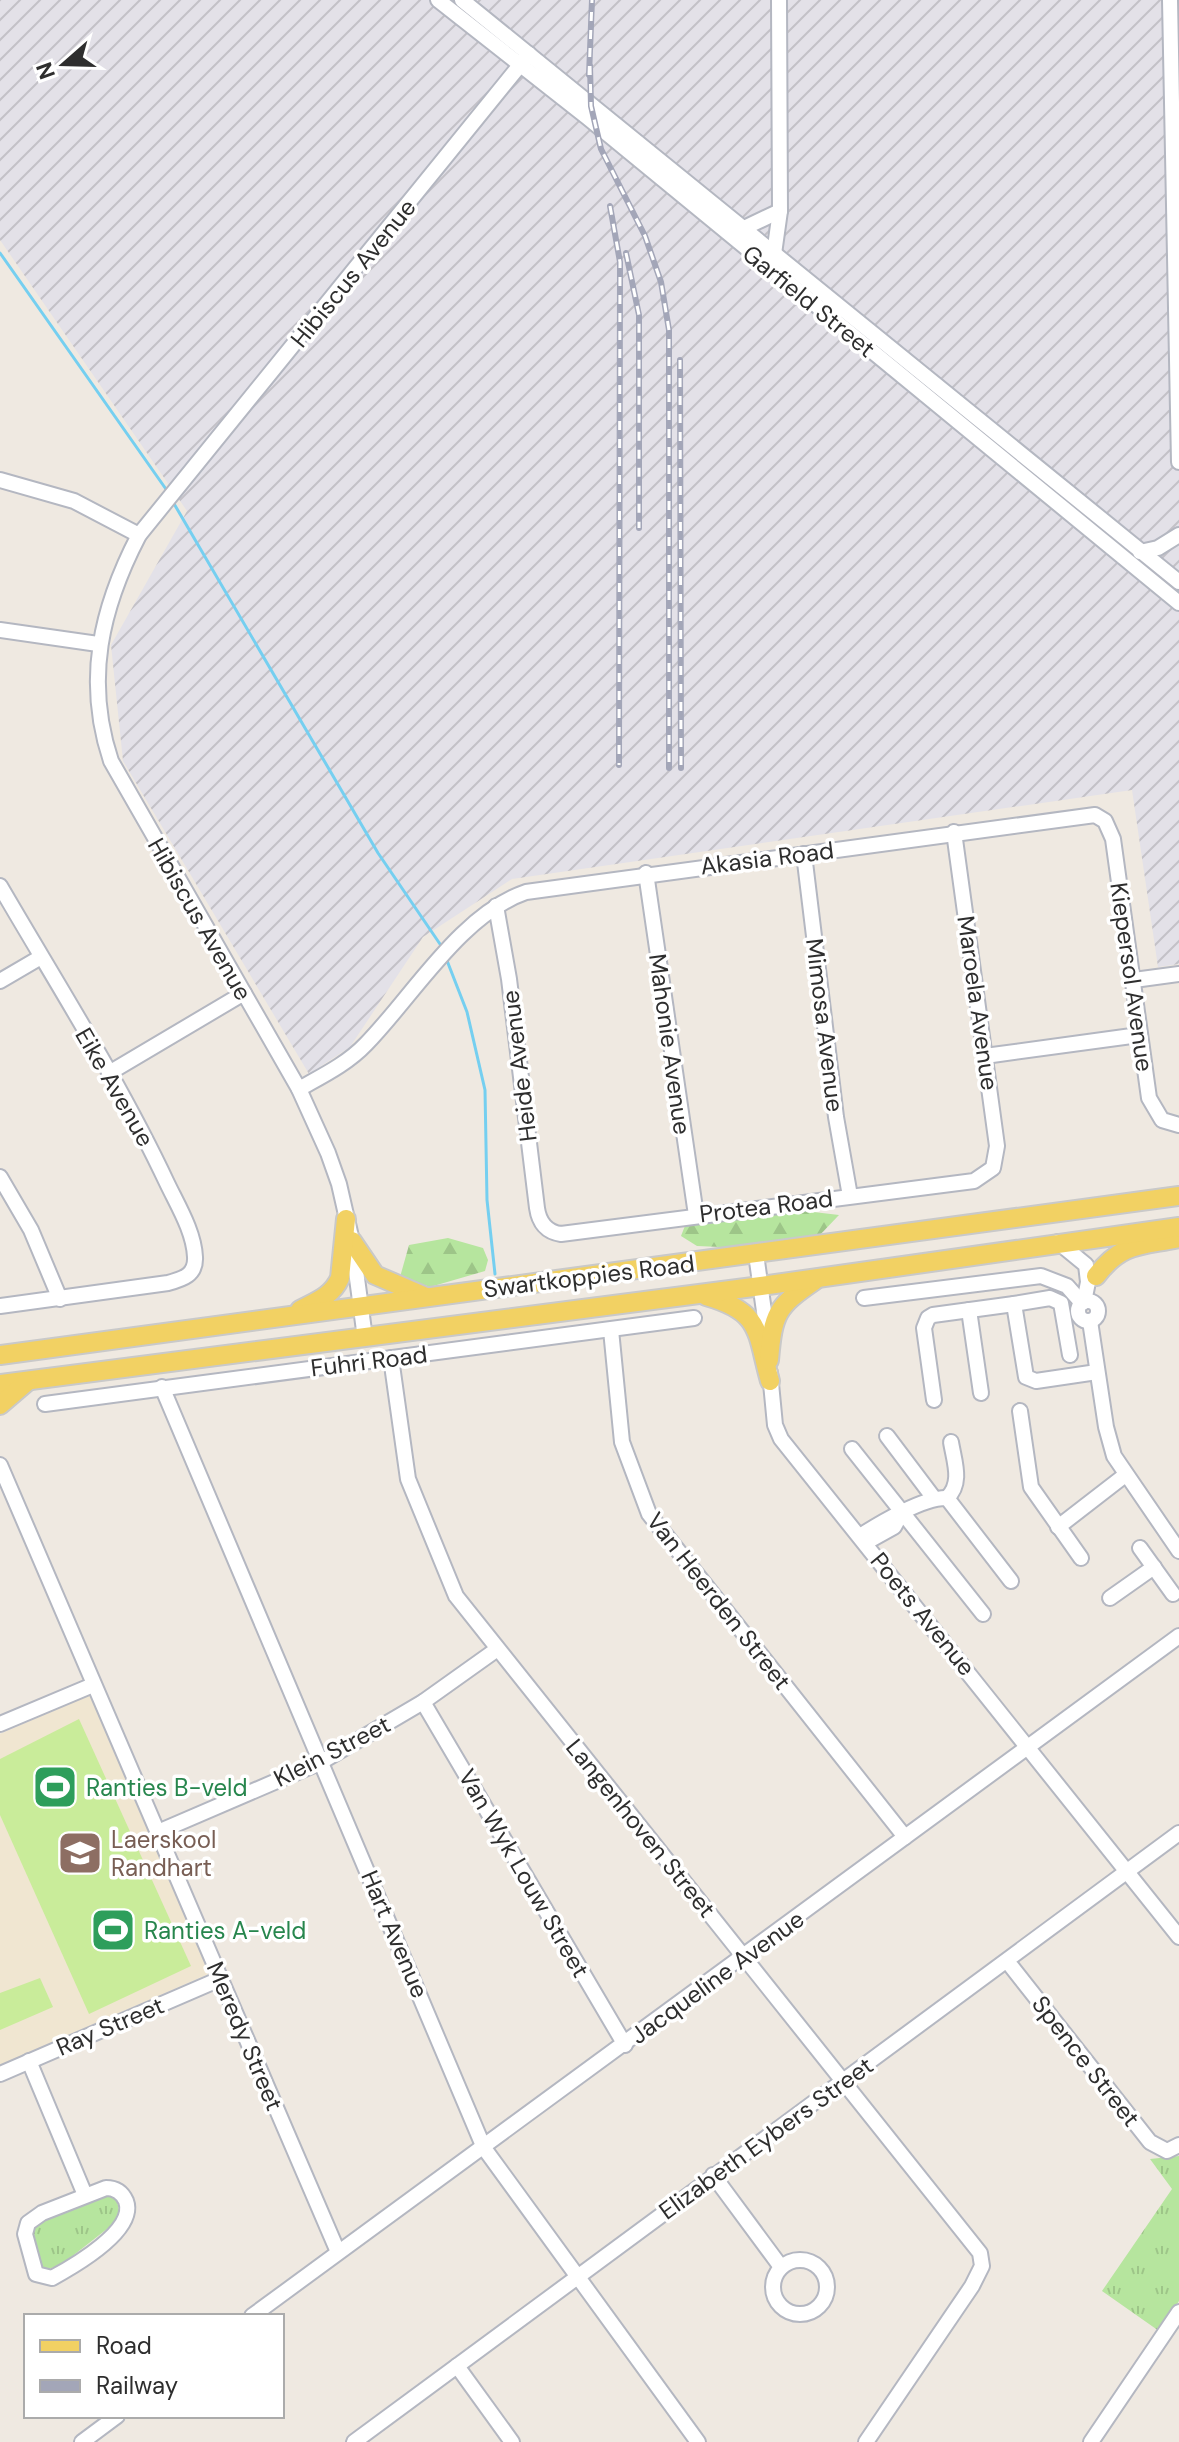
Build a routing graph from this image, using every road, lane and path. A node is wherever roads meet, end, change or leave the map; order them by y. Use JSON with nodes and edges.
{"nodes":[{"id":1,"x":438,"y":0,"type":"edge"},
{"id":2,"x":462,"y":0,"type":"edge"},
{"id":3,"x":779,"y":0,"type":"edge"},
{"id":4,"x":1170,"y":0,"type":"edge"},
{"id":5,"x":524,"y":60,"type":"junction"},
{"id":6,"x":780,"y":211,"type":"junction"},
{"id":7,"x":742,"y":229,"type":"junction"},
{"id":8,"x":772,"y":263,"type":"junction"},
{"id":9,"x":1013,"y":458,"type":"junction"},
{"id":10,"x":1179,"y":462,"type":"edge"},
{"id":11,"x":0,"y":463,"type":"edge"},
{"id":12,"x":2,"y":480,"type":"edge"},
{"id":13,"x":139,"y":535,"type":"junction"},
{"id":14,"x":1179,"y":535,"type":"edge"},
{"id":15,"x":1140,"y":552,"type":"junction"},
{"id":16,"x":1178,"y":592,"type":"edge"},
{"id":17,"x":0,"y":630,"type":"edge"},
{"id":18,"x":98,"y":644,"type":"junction"},
{"id":19,"x":1105,"y":821,"type":"joint"},
{"id":20,"x":954,"y":832,"type":"junction"},
{"id":21,"x":804,"y":854,"type":"junction"},
{"id":22,"x":646,"y":873,"type":"junction"},
{"id":23,"x":0,"y":886,"type":"edge"},
{"id":24,"x":496,"y":906,"type":"junction"},
{"id":25,"x":41,"y":957,"type":"junction"},
{"id":26,"x":1179,"y":974,"type":"edge"},
{"id":27,"x":1134,"y":980,"type":"junction"},
{"id":28,"x":0,"y":981,"type":"edge"},
{"id":29,"x":244,"y":993,"type":"junction"},
{"id":30,"x":1139,"y":1035,"type":"junction"},
{"id":31,"x":985,"y":1056,"type":"junction"},
{"id":32,"x":109,"y":1073,"type":"junction"},
{"id":33,"x":299,"y":1089,"type":"junction"},
{"id":34,"x":1177,"y":1122,"type":"edge"},
{"id":35,"x":990,"y":1171,"type":"joint"},
{"id":36,"x":0,"y":1177,"type":"edge"},
{"id":37,"x":850,"y":1196,"type":"junction"},
{"id":38,"x":1179,"y":1196,"type":"edge"},
{"id":39,"x":696,"y":1215,"type":"junction"},
{"id":40,"x":346,"y":1219,"type":"junction"},
{"id":41,"x":543,"y":1225,"type":"joint"},
{"id":42,"x":1179,"y":1227,"type":"edge"},
{"id":43,"x":952,"y":1229,"type":"junction"},
{"id":44,"x":1082,"y":1238,"type":"junction"},
{"id":45,"x":1179,"y":1238,"type":"edge"},
{"id":46,"x":352,"y":1241,"type":"junction"},
{"id":47,"x":1058,"y":1242,"type":"junction"},
{"id":48,"x":756,"y":1254,"type":"junction"},
{"id":49,"x":820,"y":1277,"type":"junction"},
{"id":50,"x":1092,"y":1279,"type":"junction"},
{"id":51,"x":761,"y":1286,"type":"junction"},
{"id":52,"x":1067,"y":1286,"type":"junction"},
{"id":53,"x":699,"y":1294,"type":"junction"},
{"id":54,"x":864,"y":1298,"type":"dead end"},
{"id":55,"x":60,"y":1299,"type":"junction"},
{"id":56,"x":430,"y":1299,"type":"junction"},
{"id":57,"x":1086,"y":1302,"type":"junction"},
{"id":58,"x":1014,"y":1304,"type":"junction"},
{"id":59,"x":0,"y":1306,"type":"edge"},
{"id":60,"x":361,"y":1307,"type":"junction"},
{"id":61,"x":969,"y":1310,"type":"junction"},
{"id":62,"x":291,"y":1315,"type":"junction"},
{"id":63,"x":694,"y":1318,"type":"dead end"},
{"id":64,"x":611,"y":1330,"type":"junction"},
{"id":65,"x":365,"y":1338,"type":"junction"},
{"id":66,"x":0,"y":1355,"type":"edge"},
{"id":67,"x":1070,"y":1355,"type":"dead end"},
{"id":68,"x":391,"y":1358,"type":"junction"},
{"id":69,"x":769,"y":1362,"type":"junction"},
{"id":70,"x":1097,"y":1372,"type":"junction"},
{"id":71,"x":30,"y":1379,"type":"junction"},
{"id":72,"x":770,"y":1381,"type":"junction"},
{"id":73,"x":0,"y":1384,"type":"edge"},
{"id":74,"x":162,"y":1387,"type":"junction"},
{"id":75,"x":981,"y":1393,"type":"dead end"},
{"id":76,"x":934,"y":1400,"type":"dead end"},
{"id":77,"x":45,"y":1404,"type":"dead end"},
{"id":78,"x":0,"y":1405,"type":"edge"},
{"id":79,"x":1020,"y":1411,"type":"dead end"},
{"id":80,"x":887,"y":1436,"type":"dead end"},
{"id":81,"x":951,"y":1442,"type":"dead end"},
{"id":82,"x":852,"y":1449,"type":"dead end"},
{"id":83,"x":0,"y":1465,"type":"edge"},
{"id":84,"x":1124,"y":1476,"type":"junction"},
{"id":85,"x":940,"y":1498,"type":"junction"},
{"id":86,"x":902,"y":1515,"type":"junction"},
{"id":87,"x":1058,"y":1527,"type":"junction"},
{"id":88,"x":1167,"y":1535,"type":"junction"},
{"id":89,"x":863,"y":1540,"type":"junction"},
{"id":90,"x":1179,"y":1551,"type":"edge"},
{"id":91,"x":1146,"y":1557,"type":"junction"},
{"id":92,"x":1081,"y":1558,"type":"dead end"},
{"id":93,"x":1011,"y":1581,"type":"dead end"},
{"id":94,"x":1173,"y":1594,"type":"dead end"},
{"id":95,"x":1110,"y":1598,"type":"dead end"},
{"id":96,"x":983,"y":1614,"type":"dead end"},
{"id":97,"x":1179,"y":1636,"type":"edge"},
{"id":98,"x":496,"y":1650,"type":"junction"},
{"id":99,"x":93,"y":1685,"type":"junction"},
{"id":100,"x":423,"y":1702,"type":"junction"},
{"id":101,"x":0,"y":1724,"type":"edge"},
{"id":102,"x":1029,"y":1746,"type":"junction"},
{"id":103,"x":321,"y":1762,"type":"junction"},
{"id":104,"x":158,"y":1832,"type":"junction"},
{"id":105,"x":1179,"y":1833,"type":"edge"},
{"id":106,"x":905,"y":1837,"type":"junction"},
{"id":107,"x":1126,"y":1872,"type":"junction"},
{"id":108,"x":1179,"y":1937,"type":"edge"},
{"id":109,"x":744,"y":1957,"type":"junction"},
{"id":110,"x":1007,"y":1961,"type":"junction"},
{"id":111,"x":220,"y":1979,"type":"junction"},
{"id":112,"x":625,"y":2045,"type":"junction"},
{"id":113,"x":29,"y":2061,"type":"junction"},
{"id":114,"x":0,"y":2074,"type":"edge"},
{"id":115,"x":845,"y":2080,"type":"junction"},
{"id":116,"x":484,"y":2148,"type":"junction"},
{"id":117,"x":1175,"y":2148,"type":"edge"},
{"id":118,"x":713,"y":2175,"type":"junction"},
{"id":119,"x":85,"y":2195,"type":"junction"},
{"id":120,"x":338,"y":2252,"type":"junction"},
{"id":121,"x":781,"y":2267,"type":"dead end"},
{"id":122,"x":577,"y":2278,"type":"junction"},
{"id":123,"x":1179,"y":2313,"type":"edge"},
{"id":124,"x":255,"y":2314,"type":"edge"},
{"id":125,"x":457,"y":2366,"type":"junction"},
{"id":126,"x":114,"y":2418,"type":"edge"},
{"id":127,"x":82,"y":2442,"type":"edge"},
{"id":128,"x":354,"y":2442,"type":"edge"},
{"id":129,"x":512,"y":2442,"type":"edge"},
{"id":130,"x":698,"y":2442,"type":"edge"},
{"id":131,"x":866,"y":2442,"type":"edge"},
{"id":132,"x":1091,"y":2442,"type":"edge"}],
"edges":[{"from":1,"to":5,"type":"street","name":"Garfield Street"},
{"from":2,"to":5,"type":"street","name":"Garfield Street"},
{"from":3,"to":6,"type":"street"},
{"from":4,"to":10,"type":"street"},
{"from":5,"to":7,"type":"street","name":"Garfield Street"},
{"from":5,"to":8,"type":"street","name":"Garfield Street"},
{"from":5,"to":13,"type":"street","name":"Hibiscus Avenue"},
{"from":6,"to":7,"type":"street"},
{"from":6,"to":8,"type":"street"},
{"from":7,"to":8,"type":"street","name":"Garfield Street"},
{"from":8,"to":9,"type":"street","name":"Garfield Street"},
{"from":9,"to":15,"type":"street","name":"Garfield Street"},
{"from":9,"to":16,"type":"street","name":"Garfield Street"},
{"from":11,"to":12,"type":"street"},
{"from":12,"to":13,"type":"street"},
{"from":13,"to":18,"type":"street","name":"Hibiscus Avenue"},
{"from":14,"to":15,"type":"street"},
{"from":15,"to":16,"type":"street","name":"Garfield Street"},
{"from":17,"to":18,"type":"street"},
{"from":18,"to":29,"type":"street","name":"Hibiscus Avenue"},
{"from":19,"to":20,"type":"street","name":"Akasia Road"},
{"from":19,"to":27,"type":"street","name":"Kiepersol Avenue"},
{"from":20,"to":21,"type":"street","name":"Akasia Road"},
{"from":20,"to":31,"type":"street","name":"Maroela Avenue"},
{"from":21,"to":22,"type":"street","name":"Akasia Road"},
{"from":21,"to":37,"type":"street","name":"Mimosa Avenue"},
{"from":22,"to":24,"type":"street","name":"Akasia Road"},
{"from":22,"to":39,"type":"street","name":"Mahonie Avenue"},
{"from":23,"to":25,"type":"street","name":"Eike Avenue"},
{"from":24,"to":33,"type":"street","name":"Akasia Road"},
{"from":24,"to":41,"type":"street","name":"Heide Avenue"},
{"from":25,"to":28,"type":"street"},
{"from":25,"to":32,"type":"street","name":"Eike Avenue"},
{"from":26,"to":27,"type":"street"},
{"from":27,"to":30,"type":"street","name":"Kiepersol Avenue"},
{"from":29,"to":32,"type":"street"},
{"from":29,"to":33,"type":"street","name":"Hibiscus Avenue"},
{"from":30,"to":31,"type":"street"},
{"from":30,"to":34,"type":"street","name":"Kiepersol Avenue"},
{"from":31,"to":35,"type":"street","name":"Maroela Avenue"},
{"from":32,"to":55,"type":"street","name":"Eike Avenue"},
{"from":33,"to":40,"type":"street","name":"Hibiscus Avenue"},
{"from":35,"to":37,"type":"street","name":"Protea Road"},
{"from":36,"to":55,"type":"street"},
{"from":37,"to":39,"type":"street","name":"Protea Road"},
{"from":38,"to":43,"type":"main road","name":"Swartkoppies Road"},
{"from":39,"to":41,"type":"street","name":"Protea Road"},
{"from":40,"to":46,"type":"street","name":"Hibiscus Avenue"},
{"from":40,"to":62,"type":"main road"},
{"from":42,"to":44,"type":"main road","name":"Swartkoppies Road"},
{"from":43,"to":44,"type":"main road"},
{"from":43,"to":48,"type":"main road","name":"Swartkoppies Road"},
{"from":44,"to":47,"type":"main road","name":"Swartkoppies Road"},
{"from":44,"to":50,"type":"street"},
{"from":45,"to":50,"type":"main road"},
{"from":46,"to":56,"type":"main road"},
{"from":46,"to":60,"type":"street","name":"Hibiscus Avenue"},
{"from":47,"to":49,"type":"main road","name":"Swartkoppies Road"},
{"from":47,"to":50,"type":"street"},
{"from":48,"to":51,"type":"street","name":"Poets Avenue"},
{"from":48,"to":56,"type":"main road","name":"Swartkoppies Road"},
{"from":49,"to":51,"type":"main road","name":"Swartkoppies Road"},
{"from":49,"to":69,"type":"main road"},
{"from":50,"to":52,"type":"street"},
{"from":50,"to":57,"type":"street"},
{"from":51,"to":53,"type":"main road","name":"Swartkoppies Road"},
{"from":51,"to":69,"type":"street","name":"Poets Avenue"},
{"from":52,"to":54,"type":"street"},
{"from":52,"to":57,"type":"street"},
{"from":53,"to":65,"type":"main road","name":"Swartkoppies Road"},
{"from":53,"to":72,"type":"main road"},
{"from":55,"to":59,"type":"street"},
{"from":56,"to":60,"type":"main road","name":"Swartkoppies Road"},
{"from":57,"to":70,"type":"street"},
{"from":58,"to":61,"type":"street"},
{"from":58,"to":67,"type":"street"},
{"from":58,"to":70,"type":"street"},
{"from":60,"to":62,"type":"main road","name":"Swartkoppies Road"},
{"from":60,"to":65,"type":"street","name":"Hibiscus Avenue"},
{"from":61,"to":75,"type":"street"},
{"from":61,"to":76,"type":"street"},
{"from":62,"to":66,"type":"main road","name":"Swartkoppies Road"},
{"from":63,"to":64,"type":"street","name":"Fuhri Road"},
{"from":64,"to":68,"type":"street","name":"Fuhri Road"},
{"from":64,"to":106,"type":"street","name":"Van Heerden Street"},
{"from":65,"to":71,"type":"main road","name":"Swartkoppies Road"},
{"from":68,"to":74,"type":"street","name":"Fuhri Road"},
{"from":68,"to":98,"type":"street","name":"Langenhoven Street"},
{"from":69,"to":72,"type":"street","name":"Poets Avenue"},
{"from":70,"to":84,"type":"street"},
{"from":71,"to":73,"type":"main road","name":"Swartkoppies Road"},
{"from":71,"to":78,"type":"main road"},
{"from":72,"to":89,"type":"street","name":"Poets Avenue"},
{"from":74,"to":77,"type":"street","name":"Fuhri Road"},
{"from":74,"to":103,"type":"street","name":"Hart Avenue"},
{"from":79,"to":87,"type":"street"},
{"from":80,"to":85,"type":"street"},
{"from":81,"to":85,"type":"street"},
{"from":82,"to":86,"type":"street"},
{"from":83,"to":99,"type":"street","name":"Meredy Street"},
{"from":84,"to":87,"type":"street"},
{"from":84,"to":88,"type":"street"},
{"from":85,"to":86,"type":"street"},
{"from":85,"to":93,"type":"street"},
{"from":86,"to":89,"type":"street"},
{"from":86,"to":96,"type":"street"},
{"from":87,"to":92,"type":"street"},
{"from":88,"to":90,"type":"street"},
{"from":88,"to":91,"type":"street"},
{"from":89,"to":102,"type":"street","name":"Poets Avenue"},
{"from":91,"to":94,"type":"street"},
{"from":91,"to":95,"type":"street"},
{"from":97,"to":102,"type":"street","name":"Jacqueline Avenue"},
{"from":98,"to":100,"type":"street","name":"Klein Street"},
{"from":98,"to":109,"type":"street","name":"Langenhoven Street"},
{"from":99,"to":101,"type":"street"},
{"from":99,"to":104,"type":"street","name":"Meredy Street"},
{"from":100,"to":103,"type":"street","name":"Klein Street"},
{"from":100,"to":112,"type":"street","name":"Van Wyk Louw Street"},
{"from":102,"to":106,"type":"street","name":"Jacqueline Avenue"},
{"from":102,"to":107,"type":"street","name":"Poets Avenue"},
{"from":103,"to":104,"type":"street","name":"Klein Street"},
{"from":103,"to":116,"type":"street","name":"Hart Avenue"},
{"from":104,"to":111,"type":"street","name":"Meredy Street"},
{"from":105,"to":107,"type":"street","name":"Elizabeth Eybers Street"},
{"from":106,"to":109,"type":"street","name":"Jacqueline Avenue"},
{"from":107,"to":108,"type":"street","name":"Poets Avenue"},
{"from":107,"to":110,"type":"street","name":"Elizabeth Eybers Street"},
{"from":109,"to":112,"type":"street","name":"Jacqueline Avenue"},
{"from":109,"to":115,"type":"street","name":"Langenhoven Street"},
{"from":110,"to":115,"type":"street","name":"Elizabeth Eybers Street"},
{"from":110,"to":117,"type":"street","name":"Spence Street"},
{"from":111,"to":113,"type":"street","name":"Ray Street"},
{"from":111,"to":120,"type":"street","name":"Meredy Street"},
{"from":112,"to":116,"type":"street","name":"Jacqueline Avenue"},
{"from":113,"to":114,"type":"street","name":"Ray Street"},
{"from":113,"to":119,"type":"street"},
{"from":115,"to":118,"type":"street","name":"Elizabeth Eybers Street"},
{"from":115,"to":131,"type":"street","name":"Langenhoven Street"},
{"from":116,"to":120,"type":"street","name":"Jacqueline Avenue"},
{"from":116,"to":122,"type":"street","name":"Hart Avenue"},
{"from":118,"to":121,"type":"street"},
{"from":118,"to":122,"type":"street","name":"Elizabeth Eybers Street"},
{"from":119,"to":119,"type":"street"},
{"from":120,"to":124,"type":"street","name":"Jacqueline Avenue"},
{"from":122,"to":125,"type":"street","name":"Elizabeth Eybers Street"},
{"from":122,"to":130,"type":"street","name":"Hart Avenue"},
{"from":123,"to":132,"type":"street"},
{"from":125,"to":128,"type":"street","name":"Elizabeth Eybers Street"},
{"from":125,"to":129,"type":"street"},
{"from":126,"to":127,"type":"street"}]}
